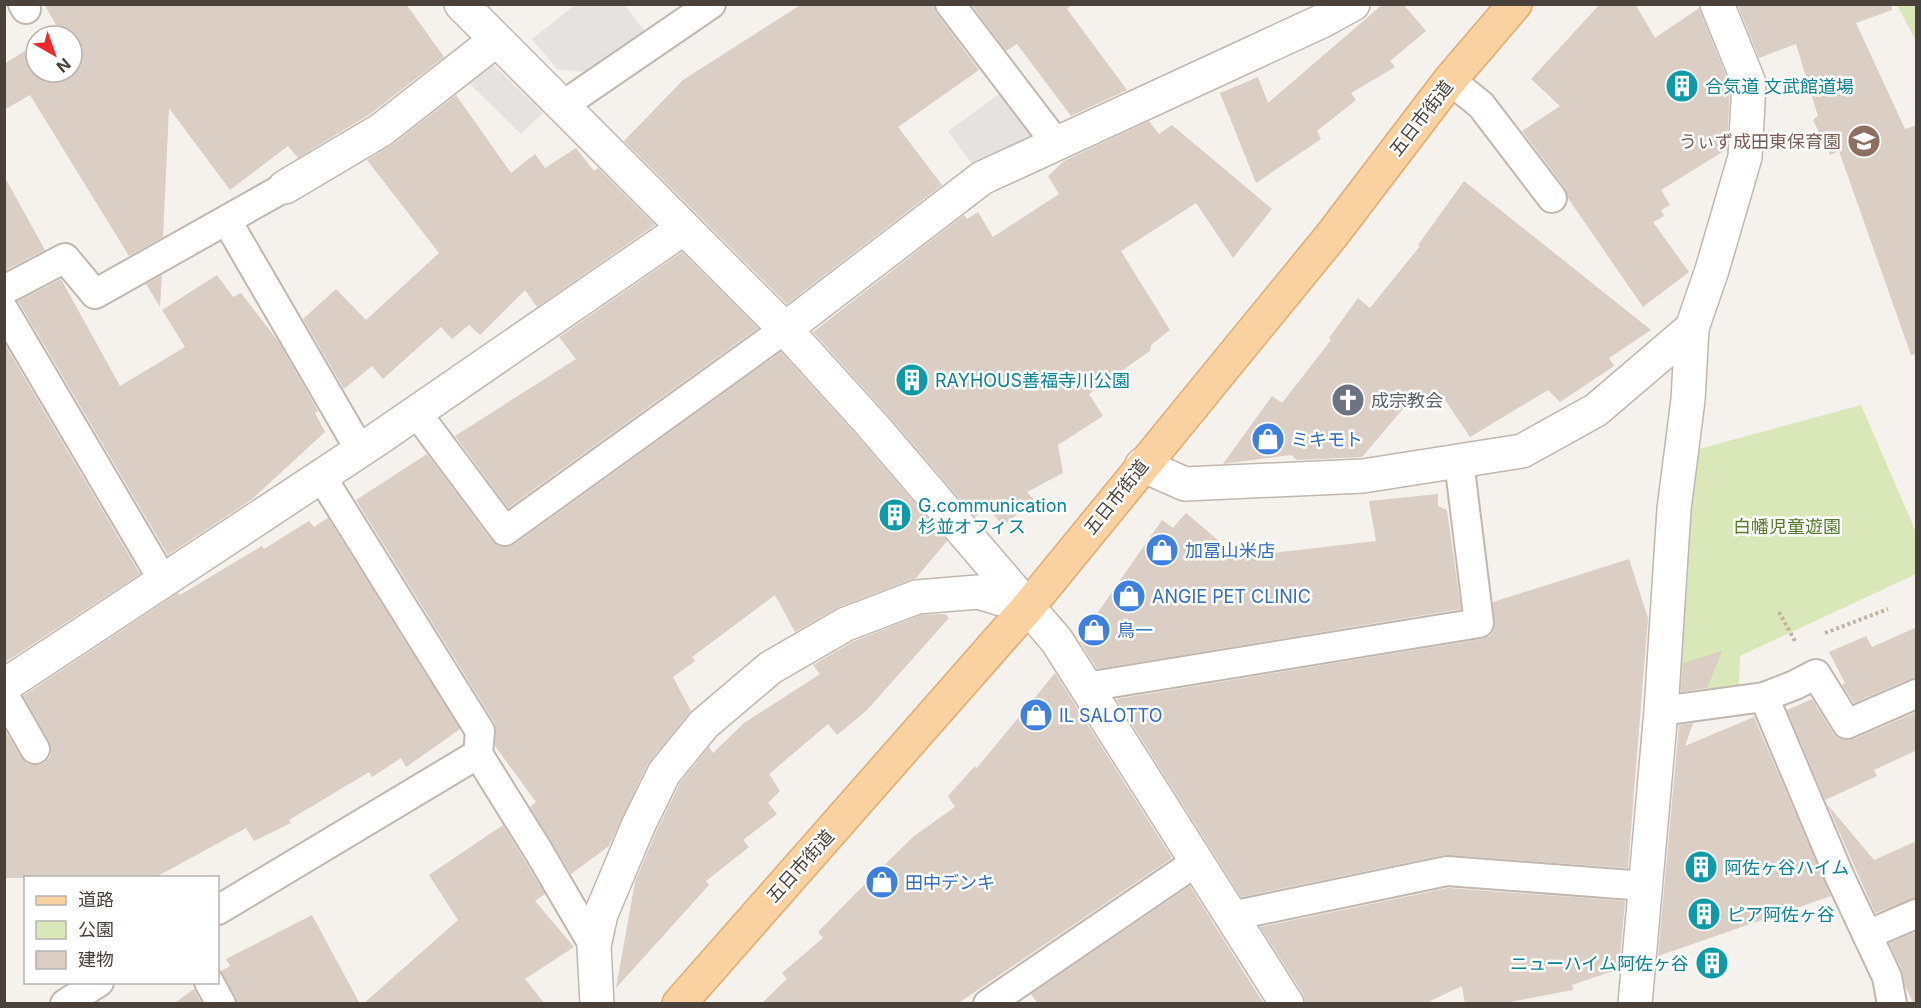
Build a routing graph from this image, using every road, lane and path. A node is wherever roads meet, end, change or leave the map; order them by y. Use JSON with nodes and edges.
{"nodes":[{"id":1,"x":461,"y":4,"type":"edge"},
{"id":2,"x":711,"y":4,"type":"edge"},
{"id":3,"x":950,"y":4,"type":"edge"},
{"id":4,"x":1353,"y":4,"type":"edge"},
{"id":5,"x":1515,"y":4,"type":"edge"},
{"id":6,"x":1717,"y":4,"type":"edge"},
{"id":7,"x":496,"y":40,"type":"junction"},
{"id":8,"x":1450,"y":80,"type":"junction"},
{"id":9,"x":562,"y":106,"type":"junction"},
{"id":10,"x":1056,"y":143,"type":"junction"},
{"id":11,"x":285,"y":187,"type":"joint"},
{"id":12,"x":1552,"y":198,"type":"dead end"},
{"id":13,"x":227,"y":220,"type":"junction"},
{"id":14,"x":684,"y":228,"type":"junction"},
{"id":15,"x":4,"y":290,"type":"edge"},
{"id":16,"x":4,"y":310,"type":"edge"},
{"id":17,"x":1692,"y":328,"type":"junction"},
{"id":18,"x":785,"y":329,"type":"junction"},
{"id":19,"x":416,"y":412,"type":"junction"},
{"id":20,"x":360,"y":450,"type":"junction"},
{"id":21,"x":1459,"y":461,"type":"junction"},
{"id":22,"x":1142,"y":465,"type":"junction"},
{"id":23,"x":321,"y":476,"type":"junction"},
{"id":24,"x":163,"y":580,"type":"junction"},
{"id":25,"x":1028,"y":607,"type":"junction"},
{"id":26,"x":1779,"y":612,"type":"dead end"},
{"id":27,"x":1797,"y":644,"type":"dead end"},
{"id":28,"x":4,"y":686,"type":"edge"},
{"id":29,"x":1086,"y":687,"type":"junction"},
{"id":30,"x":1917,"y":694,"type":"edge"},
{"id":31,"x":4,"y":695,"type":"edge"},
{"id":32,"x":1764,"y":697,"type":"junction"},
{"id":33,"x":1661,"y":711,"type":"junction"},
{"id":34,"x":35,"y":749,"type":"dead end"},
{"id":35,"x":478,"y":754,"type":"junction"},
{"id":36,"x":1196,"y":862,"type":"junction"},
{"id":37,"x":1645,"y":886,"type":"junction"},
{"id":38,"x":219,"y":909,"type":"edge"},
{"id":39,"x":1917,"y":914,"type":"edge"},
{"id":40,"x":1231,"y":916,"type":"junction"},
{"id":41,"x":1867,"y":935,"type":"junction"},
{"id":42,"x":594,"y":946,"type":"junction"},
{"id":43,"x":96,"y":984,"type":"edge"},
{"id":44,"x":210,"y":984,"type":"edge"},
{"id":45,"x":65,"y":1004,"type":"edge"},
{"id":46,"x":221,"y":1004,"type":"edge"},
{"id":47,"x":597,"y":1004,"type":"edge"},
{"id":48,"x":679,"y":1004,"type":"edge"},
{"id":49,"x":988,"y":1004,"type":"edge"},
{"id":50,"x":1287,"y":1004,"type":"edge"},
{"id":51,"x":1635,"y":1004,"type":"edge"},
{"id":52,"x":1892,"y":1004,"type":"edge"}],
"edges":[{"from":1,"to":7,"type":"street"},
{"from":2,"to":9,"type":"lane"},
{"from":3,"to":10,"type":"lane"},
{"from":4,"to":10,"type":"street"},
{"from":5,"to":8,"type":"main road","name":"五日市街道"},
{"from":6,"to":17,"type":"street"},
{"from":7,"to":9,"type":"street"},
{"from":7,"to":11,"type":"street"},
{"from":8,"to":12,"type":"lane"},
{"from":8,"to":22,"type":"main road","name":"五日市街道"},
{"from":9,"to":14,"type":"street"},
{"from":10,"to":18,"type":"street"},
{"from":11,"to":13,"type":"lane"},
{"from":13,"to":15,"type":"lane"},
{"from":13,"to":20,"type":"lane"},
{"from":14,"to":18,"type":"street"},
{"from":14,"to":19,"type":"street"},
{"from":16,"to":24,"type":"lane"},
{"from":17,"to":21,"type":"street"},
{"from":17,"to":33,"type":"street"},
{"from":18,"to":19,"type":"lane"},
{"from":18,"to":25,"type":"street"},
{"from":19,"to":20,"type":"street"},
{"from":20,"to":23,"type":"street"},
{"from":21,"to":22,"type":"street"},
{"from":21,"to":29,"type":"lane"},
{"from":22,"to":25,"type":"main road","name":"五日市街道"},
{"from":23,"to":24,"type":"street"},
{"from":23,"to":35,"type":"lane"},
{"from":24,"to":28,"type":"street"},
{"from":25,"to":29,"type":"street"},
{"from":25,"to":42,"type":"street"},
{"from":25,"to":48,"type":"main road","name":"五日市街道"},
{"from":26,"to":27,"type":"path"},
{"from":29,"to":36,"type":"street"},
{"from":30,"to":32,"type":"lane"},
{"from":31,"to":34,"type":"lane"},
{"from":32,"to":33,"type":"lane"},
{"from":32,"to":41,"type":"lane"},
{"from":33,"to":37,"type":"street"},
{"from":35,"to":38,"type":"lane"},
{"from":35,"to":42,"type":"lane"},
{"from":36,"to":40,"type":"street"},
{"from":36,"to":49,"type":"lane"},
{"from":37,"to":40,"type":"lane"},
{"from":37,"to":51,"type":"street"},
{"from":39,"to":41,"type":"lane"},
{"from":40,"to":50,"type":"street"},
{"from":41,"to":52,"type":"lane"},
{"from":42,"to":47,"type":"street"},
{"from":43,"to":45,"type":"lane"},
{"from":44,"to":46,"type":"lane"}]}
